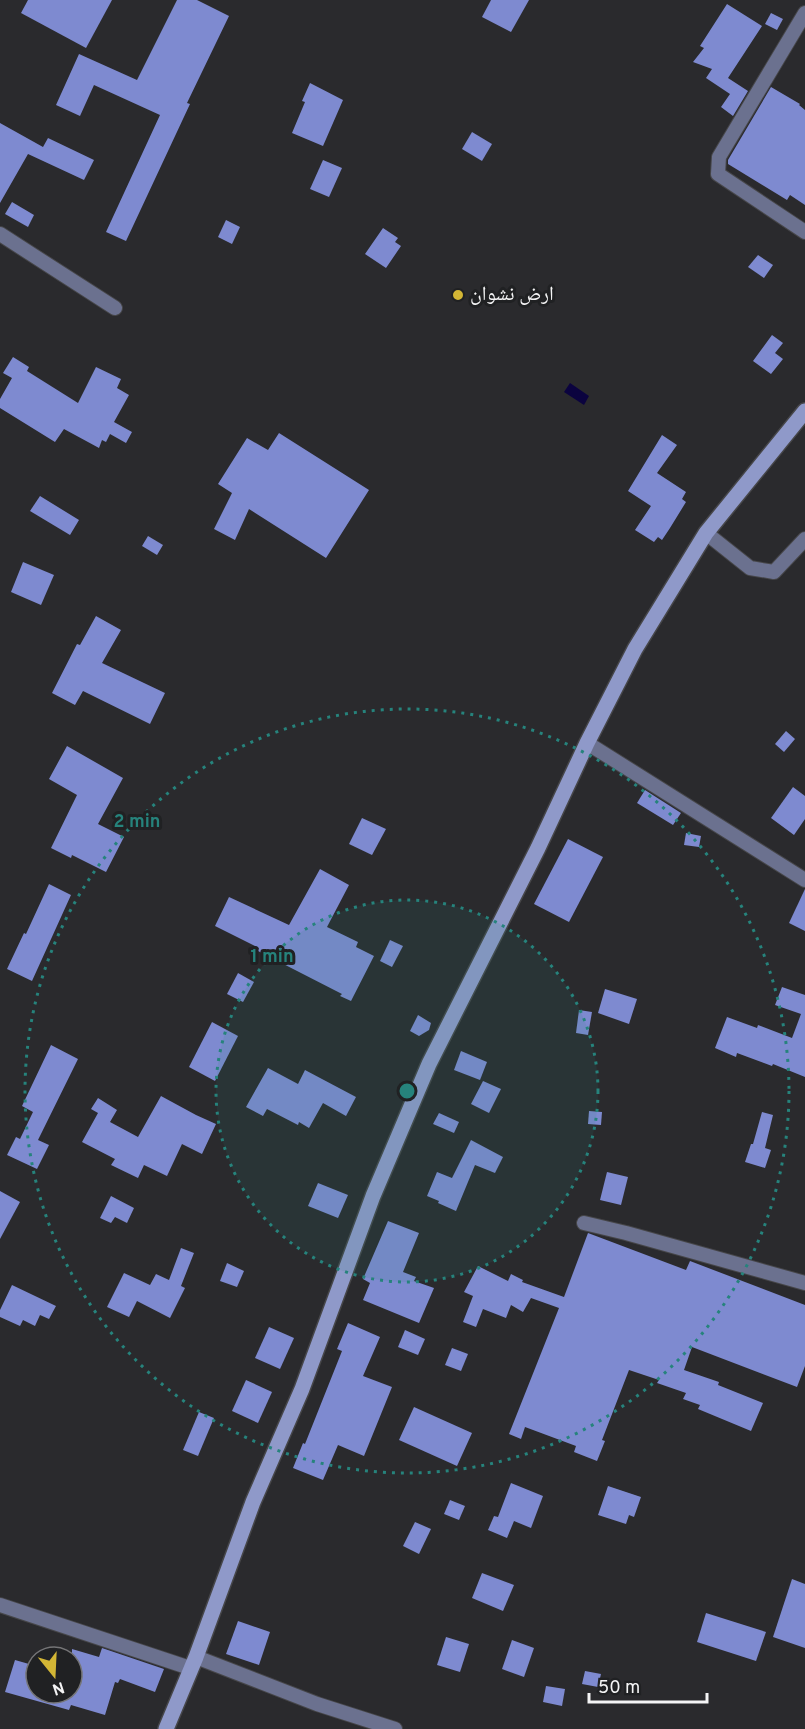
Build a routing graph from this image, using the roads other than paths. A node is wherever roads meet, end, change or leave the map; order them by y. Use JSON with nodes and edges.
{"nodes":[{"id":1,"x":805,"y":13,"type":"edge"},
{"id":2,"x":805,"y":232,"type":"edge"},
{"id":3,"x":0,"y":234,"type":"edge"},
{"id":4,"x":115,"y":308,"type":"dead end"},
{"id":5,"x":805,"y":411,"type":"edge"},
{"id":6,"x":706,"y":533,"type":"junction"},
{"id":7,"x":805,"y":539,"type":"edge"},
{"id":8,"x":587,"y":743,"type":"junction"},
{"id":9,"x":805,"y":880,"type":"edge"},
{"id":10,"x":584,"y":1223,"type":"dead end"},
{"id":11,"x":805,"y":1283,"type":"edge"},
{"id":12,"x":0,"y":1605,"type":"edge"},
{"id":13,"x":193,"y":1663,"type":"junction"},
{"id":14,"x":166,"y":1729,"type":"edge"},
{"id":15,"x":395,"y":1729,"type":"edge"}],
"edges":[{"from":1,"to":2,"type":"street"},
{"from":3,"to":4,"type":"street"},
{"from":5,"to":6,"type":"street"},
{"from":6,"to":7,"type":"street"},
{"from":6,"to":8,"type":"street"},
{"from":8,"to":9,"type":"street"},
{"from":8,"to":13,"type":"street"},
{"from":10,"to":11,"type":"street"},
{"from":12,"to":13,"type":"street"},
{"from":13,"to":14,"type":"street"},
{"from":13,"to":15,"type":"street"}]}
